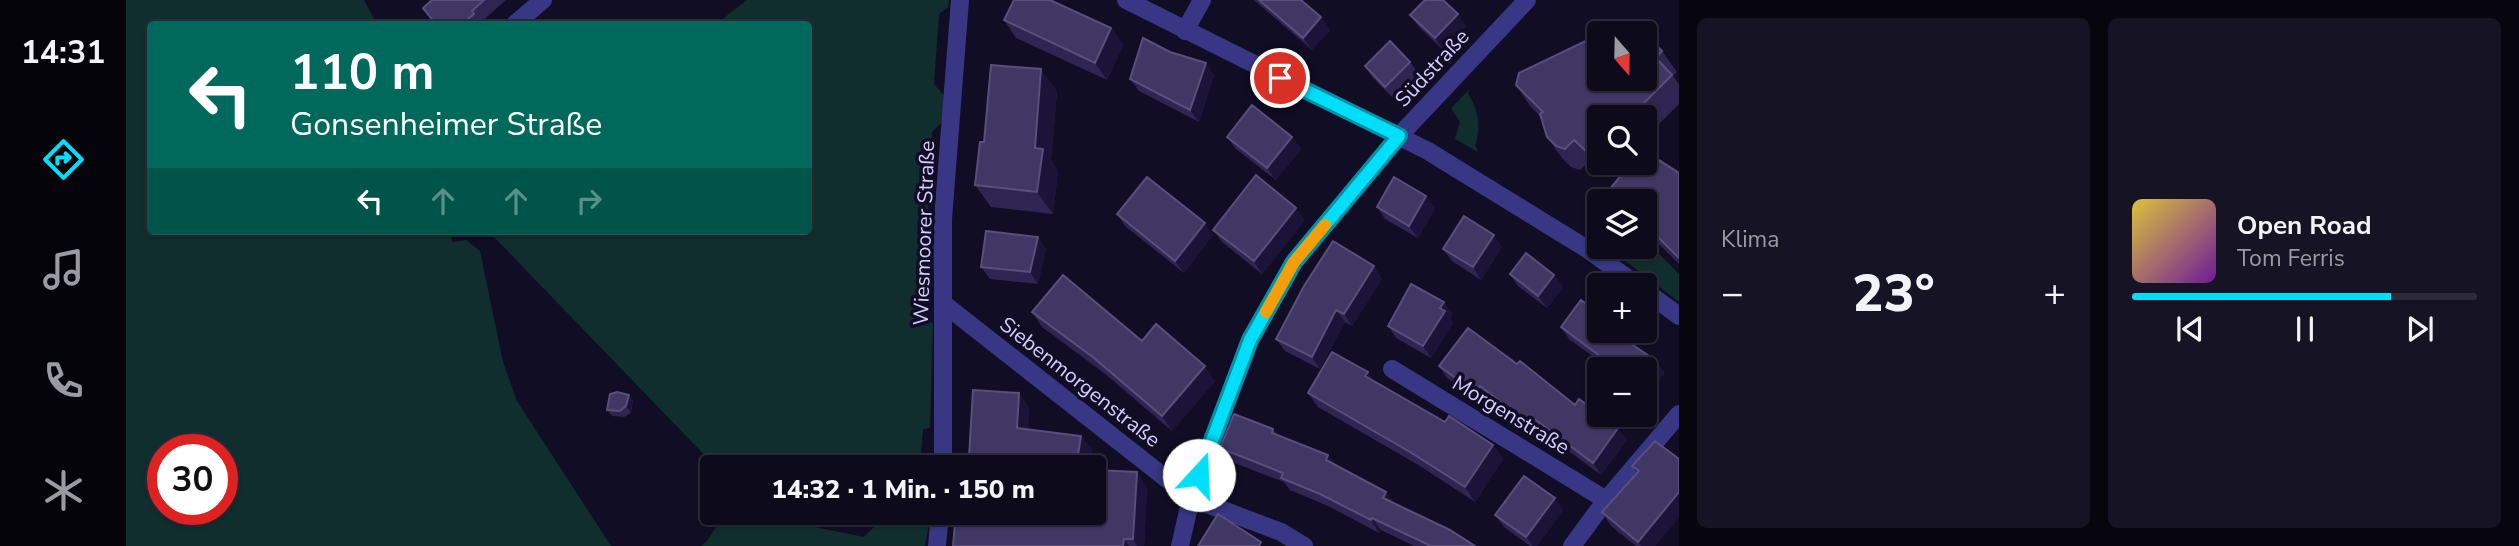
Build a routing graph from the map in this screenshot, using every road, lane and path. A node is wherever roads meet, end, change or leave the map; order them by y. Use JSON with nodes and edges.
{"nodes":[{"id":1,"x":543,"y":0,"type":"edge"},
{"id":2,"x":960,"y":0,"type":"edge"},
{"id":3,"x":1126,"y":0,"type":"edge"},
{"id":4,"x":1202,"y":0,"type":"edge"},
{"id":5,"x":1527,"y":0,"type":"edge"},
{"id":6,"x":518,"y":21,"type":"edge"},
{"id":7,"x":1185,"y":30,"type":"junction"},
{"id":8,"x":1399,"y":136,"type":"junction"},
{"id":9,"x":1620,"y":273,"type":"edge"},
{"id":10,"x":1657,"y":300,"type":"edge"},
{"id":11,"x":944,"y":304,"type":"junction"},
{"id":12,"x":1679,"y":316,"type":"edge"},
{"id":13,"x":1392,"y":369,"type":"dead end"},
{"id":14,"x":1679,"y":414,"type":"edge"},
{"id":15,"x":943,"y":455,"type":"edge"},
{"id":16,"x":1191,"y":498,"type":"junction"},
{"id":17,"x":1606,"y":500,"type":"junction"},
{"id":18,"x":939,"y":525,"type":"edge"},
{"id":19,"x":937,"y":546,"type":"edge"},
{"id":20,"x":1180,"y":546,"type":"edge"},
{"id":21,"x":1304,"y":546,"type":"edge"},
{"id":22,"x":1572,"y":546,"type":"edge"}],
"edges":[{"from":1,"to":6,"type":"street"},
{"from":2,"to":11,"type":"street","name":"Wiesmoorer Straße"},
{"from":3,"to":7,"type":"street"},
{"from":4,"to":7,"type":"street"},
{"from":5,"to":8,"type":"street","name":"Südstraße"},
{"from":7,"to":8,"type":"street"},
{"from":8,"to":9,"type":"street"},
{"from":8,"to":16,"type":"street","name":"Südstraße"},
{"from":10,"to":12,"type":"street"},
{"from":11,"to":15,"type":"street","name":"Wiesmoorer Straße"},
{"from":11,"to":16,"type":"street","name":"Siebenmorgenstraße"},
{"from":13,"to":17,"type":"street","name":"Morgenstraße"},
{"from":14,"to":17,"type":"street"},
{"from":16,"to":20,"type":"street","name":"Südstraße"},
{"from":16,"to":21,"type":"street","name":"Siebenmorgenstraße"},
{"from":17,"to":22,"type":"street"},
{"from":18,"to":19,"type":"street"}]}
